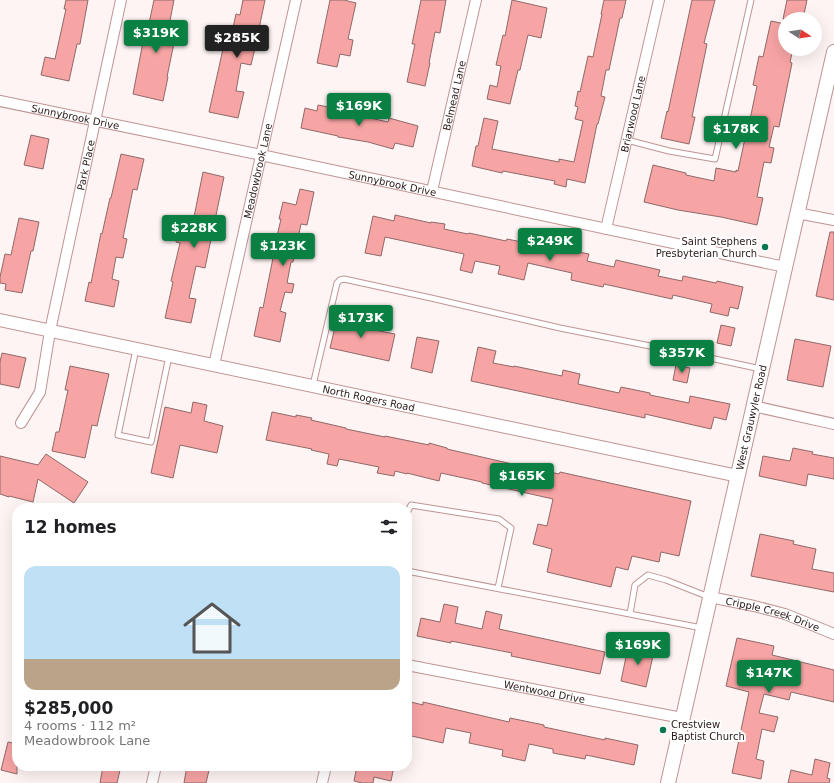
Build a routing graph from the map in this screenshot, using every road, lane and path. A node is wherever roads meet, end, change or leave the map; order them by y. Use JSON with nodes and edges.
{"nodes":[{"id":1,"x":121,"y":0,"type":"edge"},
{"id":2,"x":296,"y":0,"type":"edge"},
{"id":3,"x":476,"y":0,"type":"edge"},
{"id":4,"x":659,"y":0,"type":"edge"},
{"id":5,"x":751,"y":0,"type":"edge"},
{"id":6,"x":834,"y":52,"type":"edge"},
{"id":7,"x":0,"y":101,"type":"edge"},
{"id":8,"x":95,"y":121,"type":"junction"},
{"id":9,"x":627,"y":140,"type":"junction"},
{"id":10,"x":261,"y":155,"type":"junction"},
{"id":11,"x":432,"y":191,"type":"junction"},
{"id":12,"x":797,"y":213,"type":"junction"},
{"id":13,"x":834,"y":220,"type":"edge"},
{"id":14,"x":606,"y":229,"type":"junction"},
{"id":15,"x":785,"y":267,"type":"junction"},
{"id":16,"x":0,"y":320,"type":"edge"},
{"id":17,"x":50,"y":331,"type":"junction"},
{"id":18,"x":136,"y":349,"type":"junction"},
{"id":19,"x":169,"y":356,"type":"junction"},
{"id":20,"x":214,"y":365,"type":"junction"},
{"id":21,"x":762,"y":370,"type":"junction"},
{"id":22,"x":313,"y":386,"type":"junction"},
{"id":23,"x":753,"y":406,"type":"junction"},
{"id":24,"x":21,"y":423,"type":"dead end"},
{"id":25,"x":834,"y":424,"type":"edge"},
{"id":26,"x":738,"y":476,"type":"junction"},
{"id":27,"x":412,"y":505,"type":"edge"},
{"id":28,"x":412,"y":572,"type":"edge"},
{"id":29,"x":498,"y":588,"type":"junction"},
{"id":30,"x":710,"y":597,"type":"junction"},
{"id":31,"x":630,"y":614,"type":"junction"},
{"id":32,"x":703,"y":628,"type":"junction"},
{"id":33,"x":834,"y":634,"type":"edge"},
{"id":34,"x":412,"y":666,"type":"edge"},
{"id":35,"x":682,"y":718,"type":"junction"},
{"id":36,"x":155,"y":771,"type":"edge"},
{"id":37,"x":325,"y":771,"type":"edge"},
{"id":38,"x":152,"y":783,"type":"edge"},
{"id":39,"x":322,"y":783,"type":"edge"},
{"id":40,"x":668,"y":783,"type":"edge"}],
"edges":[{"from":1,"to":8,"type":"street","name":"Park Place"},
{"from":2,"to":10,"type":"street","name":"Meadowbrook Lane"},
{"from":3,"to":11,"type":"street","name":"Belmead Lane"},
{"from":4,"to":9,"type":"street","name":"Briarwood Lane"},
{"from":5,"to":9,"type":"lane"},
{"from":6,"to":12,"type":"main road","name":"West Grauwyler Road"},
{"from":7,"to":8,"type":"street","name":"Sunnybrook Drive"},
{"from":8,"to":10,"type":"street","name":"Sunnybrook Drive"},
{"from":8,"to":17,"type":"street","name":"Park Place"},
{"from":9,"to":14,"type":"street","name":"Briarwood Lane"},
{"from":10,"to":11,"type":"street","name":"Sunnybrook Drive"},
{"from":10,"to":20,"type":"street","name":"Meadowbrook Lane"},
{"from":11,"to":14,"type":"street","name":"Sunnybrook Drive"},
{"from":12,"to":13,"type":"street"},
{"from":12,"to":15,"type":"main road","name":"West Grauwyler Road"},
{"from":14,"to":15,"type":"street","name":"Sunnybrook Drive"},
{"from":15,"to":21,"type":"main road","name":"West Grauwyler Road"},
{"from":16,"to":17,"type":"street","name":"North Rogers Road"},
{"from":17,"to":18,"type":"street","name":"North Rogers Road"},
{"from":17,"to":24,"type":"street","name":"Park Place"},
{"from":18,"to":19,"type":"street","name":"North Rogers Road"},
{"from":18,"to":19,"type":"lane"},
{"from":19,"to":20,"type":"street","name":"North Rogers Road"},
{"from":20,"to":22,"type":"street","name":"North Rogers Road"},
{"from":21,"to":22,"type":"lane"},
{"from":21,"to":23,"type":"main road","name":"West Grauwyler Road"},
{"from":22,"to":26,"type":"street","name":"North Rogers Road"},
{"from":23,"to":25,"type":"street"},
{"from":23,"to":26,"type":"main road","name":"West Grauwyler Road"},
{"from":26,"to":30,"type":"main road","name":"West Grauwyler Road"},
{"from":27,"to":29,"type":"lane"},
{"from":28,"to":29,"type":"lane"},
{"from":29,"to":31,"type":"lane"},
{"from":30,"to":31,"type":"lane"},
{"from":30,"to":32,"type":"main road","name":"West Grauwyler Road"},
{"from":30,"to":33,"type":"street","name":"Cripple Creek Drive"},
{"from":31,"to":32,"type":"lane"},
{"from":32,"to":35,"type":"main road","name":"West Grauwyler Road"},
{"from":34,"to":35,"type":"street","name":"Wentwood Drive"},
{"from":35,"to":40,"type":"main road","name":"West Grauwyler Road"},
{"from":36,"to":38,"type":"street"},
{"from":37,"to":39,"type":"street"}]}
